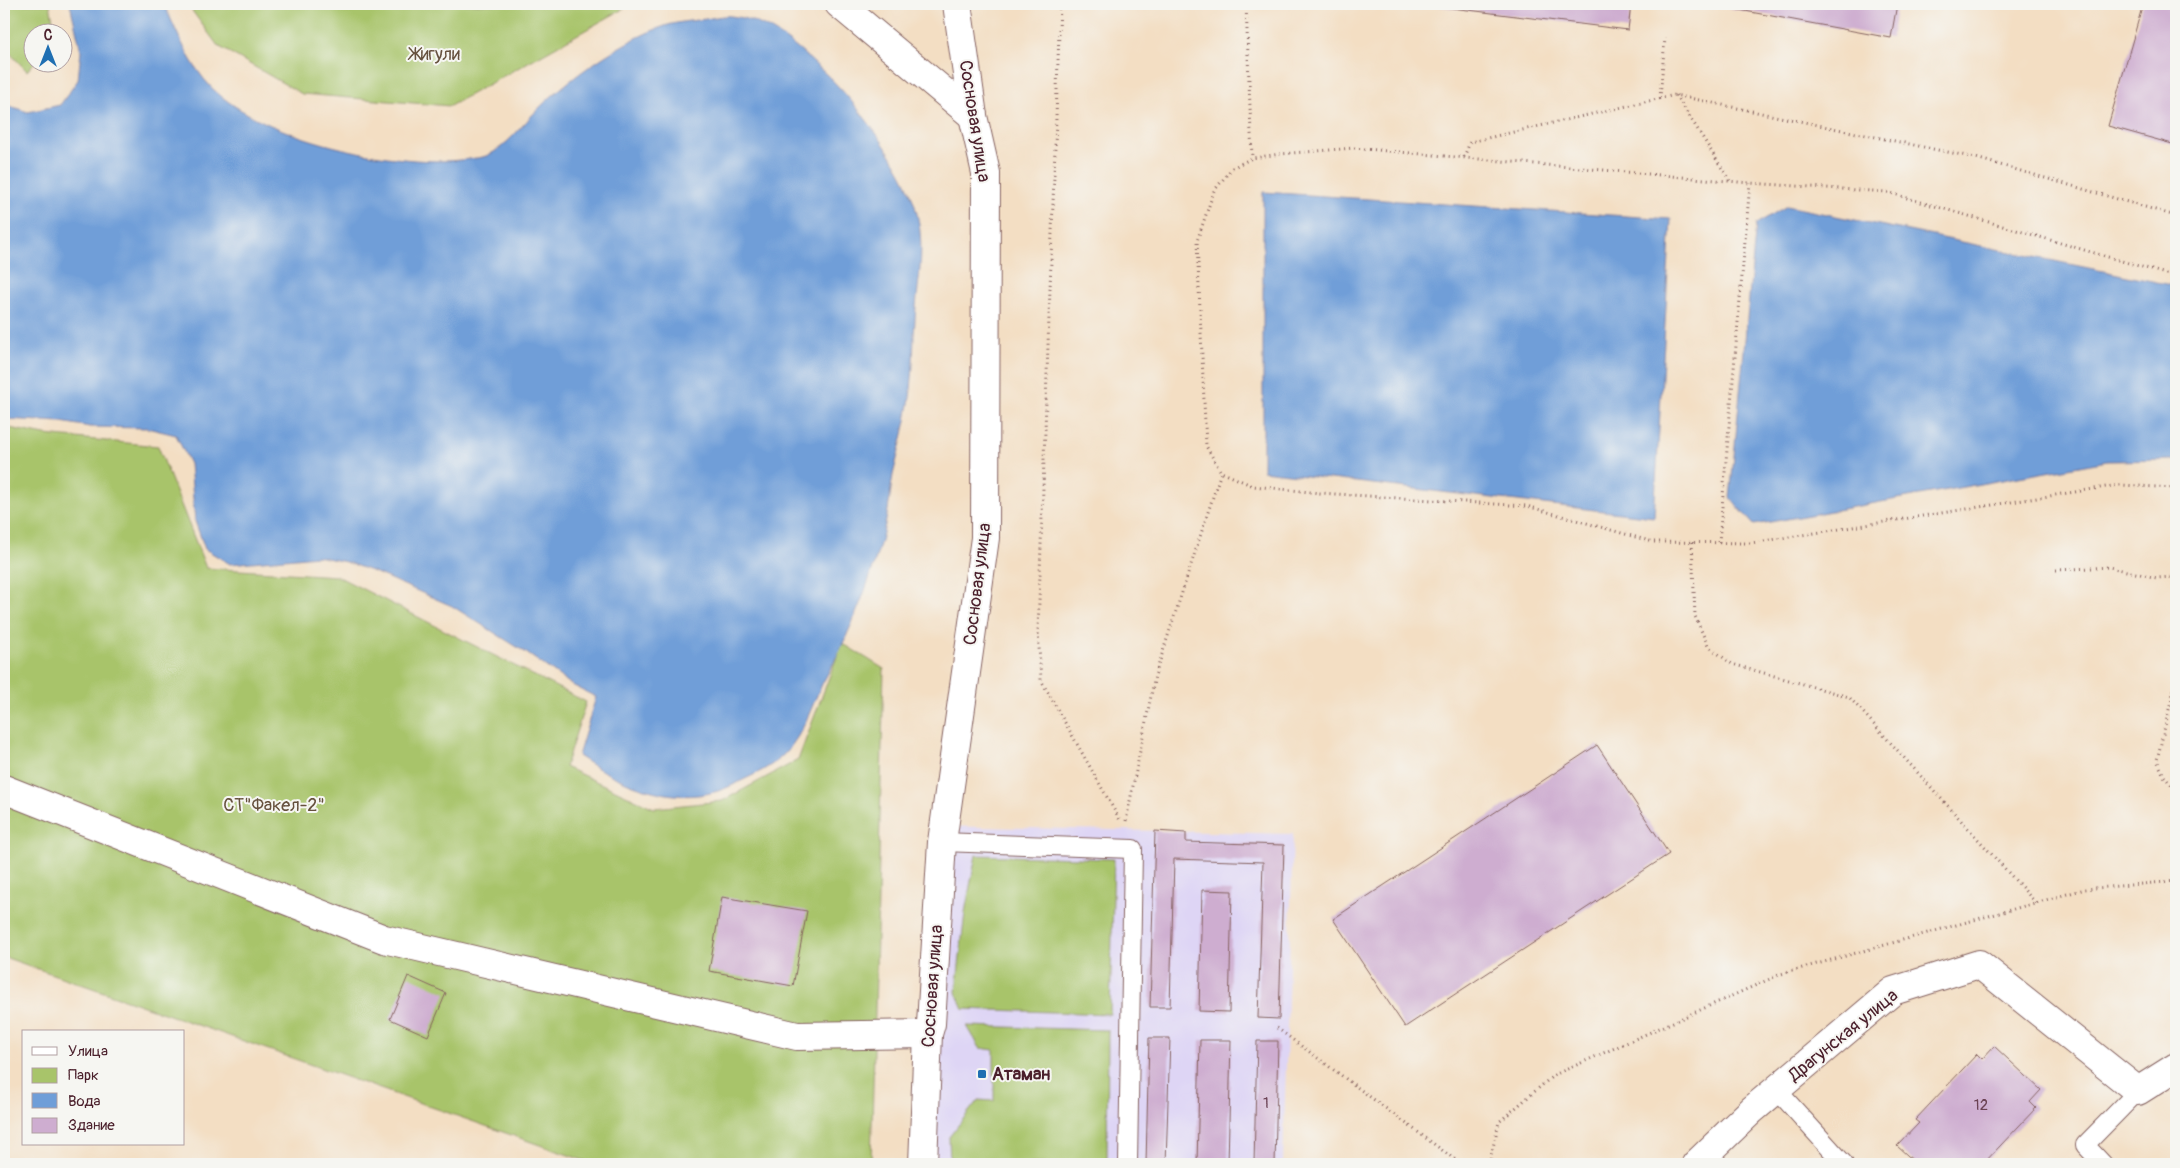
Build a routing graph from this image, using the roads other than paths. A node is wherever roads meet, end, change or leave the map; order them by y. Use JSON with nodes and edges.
{"nodes":[{"id":1,"x":839,"y":4,"type":"edge"},
{"id":2,"x":957,"y":4,"type":"edge"},
{"id":3,"x":973,"y":116,"type":"junction"},
{"id":4,"x":4,"y":789,"type":"edge"},
{"id":5,"x":942,"y":842,"type":"junction"},
{"id":6,"x":928,"y":1034,"type":"junction"},
{"id":7,"x":2176,"y":1067,"type":"edge"},
{"id":8,"x":1776,"y":1089,"type":"junction"},
{"id":9,"x":2138,"y":1091,"type":"junction"},
{"id":10,"x":923,"y":1164,"type":"edge"},
{"id":11,"x":1128,"y":1164,"type":"edge"},
{"id":12,"x":1696,"y":1164,"type":"edge"},
{"id":13,"x":1844,"y":1164,"type":"edge"},
{"id":14,"x":2103,"y":1164,"type":"edge"}],
"edges":[{"from":1,"to":3,"type":"street"},
{"from":2,"to":3,"type":"street","name":"Сосновая улица"},
{"from":3,"to":5,"type":"street","name":"Сосновая улица"},
{"from":4,"to":6,"type":"street"},
{"from":5,"to":6,"type":"street","name":"Сосновая улица"},
{"from":5,"to":11,"type":"lane"},
{"from":6,"to":10,"type":"street","name":"Сосновая улица"},
{"from":7,"to":9,"type":"street"},
{"from":8,"to":9,"type":"street","name":"Драгунская улица"},
{"from":8,"to":12,"type":"street","name":"Драгунская улица"},
{"from":8,"to":13,"type":"lane"},
{"from":9,"to":14,"type":"lane"}]}
